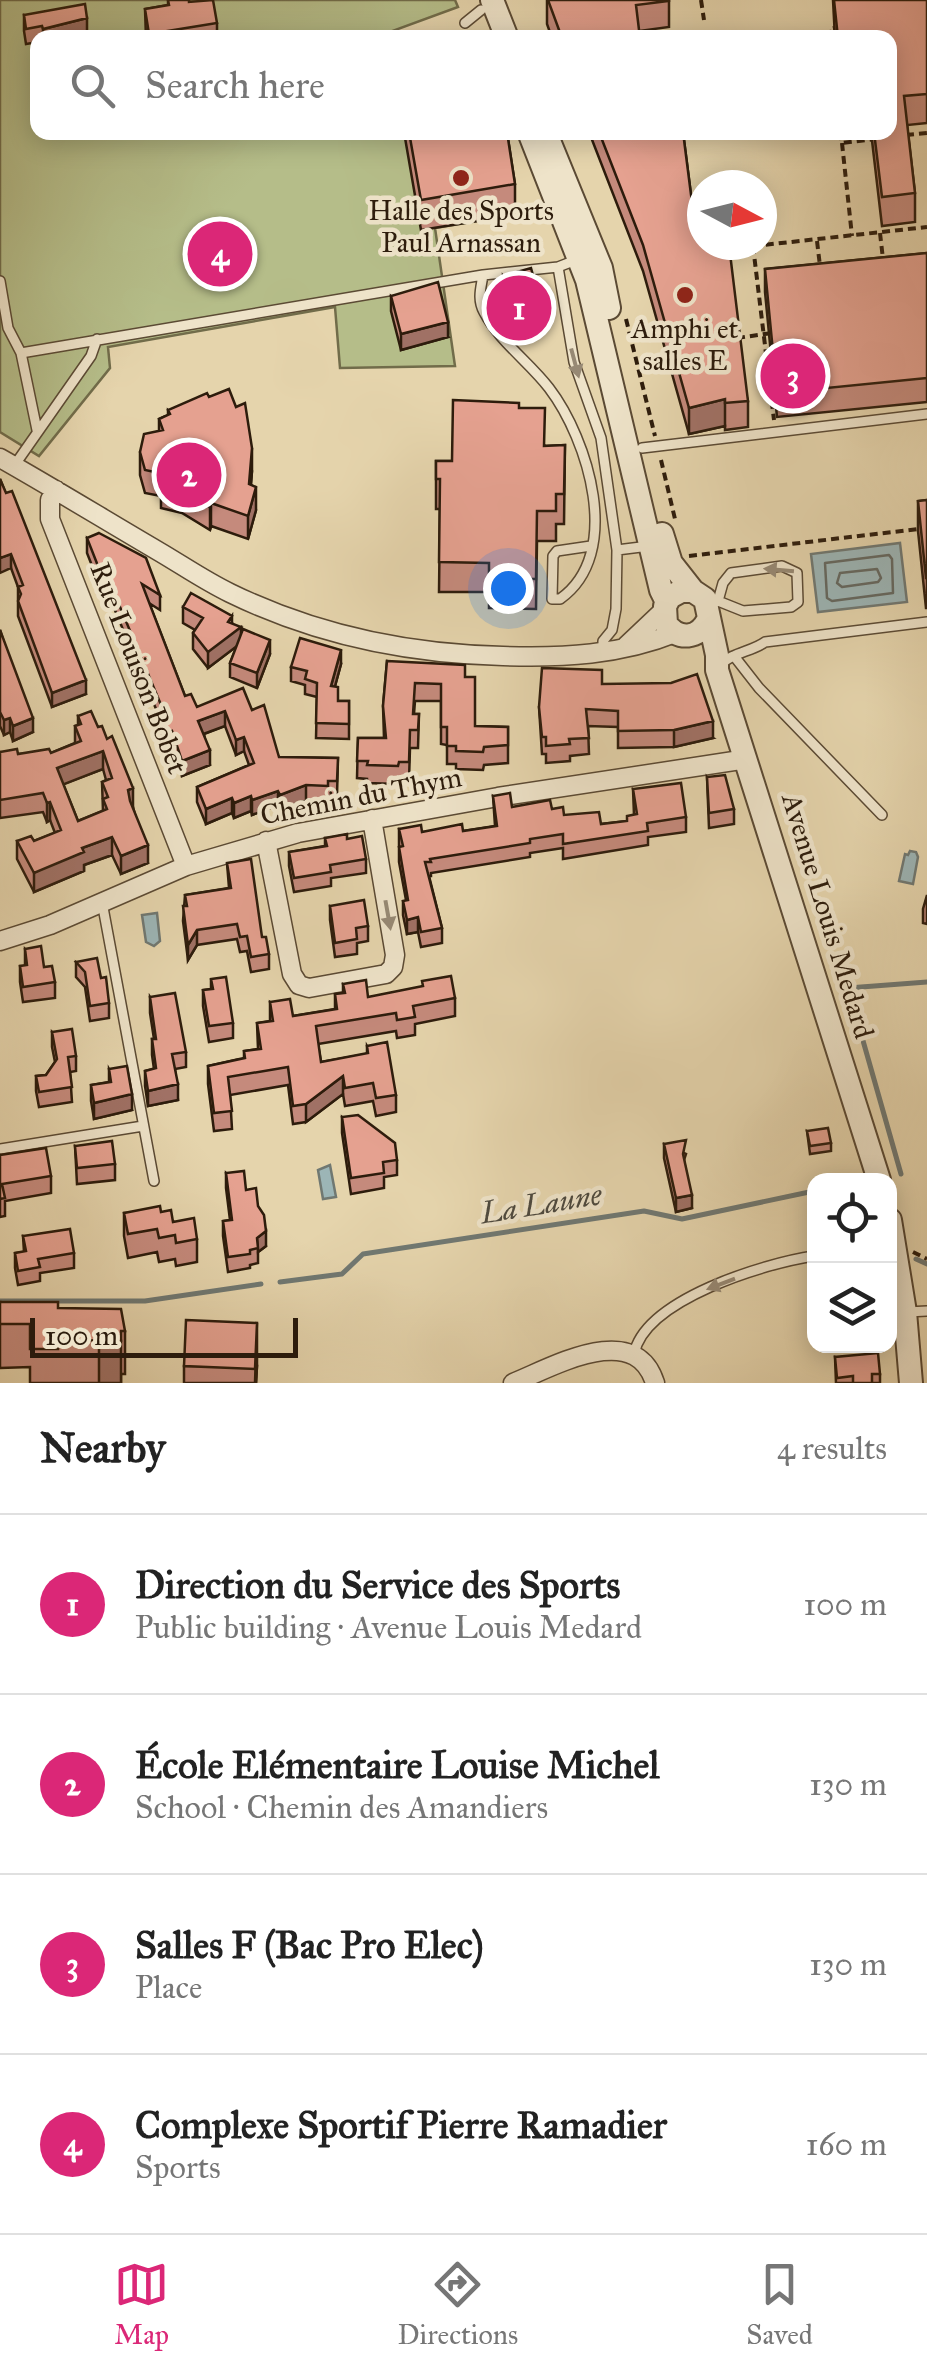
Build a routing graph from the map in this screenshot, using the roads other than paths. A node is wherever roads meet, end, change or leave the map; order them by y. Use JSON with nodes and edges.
{"nodes":[{"id":1,"x":479,"y":8,"type":"edge"},
{"id":2,"x":500,"y":30,"type":"edge"},
{"id":3,"x":532,"y":140,"type":"edge"},
{"id":4,"x":549,"y":140,"type":"edge"},
{"id":5,"x":568,"y":263,"type":"junction"},
{"id":6,"x":484,"y":275,"type":"junction"},
{"id":7,"x":0,"y":281,"type":"edge"},
{"id":8,"x":96,"y":339,"type":"junction"},
{"id":9,"x":21,"y":353,"type":"junction"},
{"id":10,"x":927,"y":414,"type":"edge"},
{"id":11,"x":37,"y":430,"type":"junction"},
{"id":12,"x":650,"y":447,"type":"junction"},
{"id":13,"x":7,"y":462,"type":"edge"},
{"id":14,"x":56,"y":490,"type":"junction"},
{"id":15,"x":591,"y":546,"type":"junction"},
{"id":16,"x":650,"y":546,"type":"junction"},
{"id":17,"x":616,"y":550,"type":"junction"},
{"id":18,"x":705,"y":602,"type":"junction"},
{"id":19,"x":665,"y":606,"type":"junction"},
{"id":20,"x":927,"y":622,"type":"edge"},
{"id":21,"x":682,"y":635,"type":"junction"},
{"id":22,"x":626,"y":646,"type":"junction"},
{"id":23,"x":602,"y":652,"type":"junction"},
{"id":24,"x":726,"y":663,"type":"junction"},
{"id":25,"x":747,"y":760,"type":"junction"},
{"id":26,"x":882,"y":815,"type":"dead end"},
{"id":27,"x":372,"y":819,"type":"junction"},
{"id":28,"x":266,"y":842,"type":"junction"},
{"id":29,"x":186,"y":866,"type":"junction"},
{"id":30,"x":102,"y":902,"type":"junction"},
{"id":31,"x":0,"y":941,"type":"edge"},
{"id":32,"x":144,"y":1126,"type":"junction"},
{"id":33,"x":0,"y":1149,"type":"edge"},
{"id":34,"x":878,"y":1173,"type":"edge"},
{"id":35,"x":154,"y":1182,"type":"dead end"},
{"id":36,"x":807,"y":1258,"type":"edge"},
{"id":37,"x":897,"y":1258,"type":"edge"},
{"id":38,"x":916,"y":1312,"type":"edge"},
{"id":39,"x":634,"y":1354,"type":"junction"},
{"id":40,"x":513,"y":1383,"type":"edge"},
{"id":41,"x":656,"y":1383,"type":"edge"},
{"id":42,"x":911,"y":1383,"type":"edge"}],
"edges":[{"from":1,"to":2,"type":"street"},
{"from":3,"to":5,"type":"street"},
{"from":4,"to":12,"type":"street","name":"Avenue Louis Medard"},
{"from":5,"to":6,"type":"lane"},
{"from":5,"to":16,"type":"street"},
{"from":5,"to":17,"type":"lane","one_way":true},
{"from":6,"to":8,"type":"lane"},
{"from":6,"to":15,"type":"lane"},
{"from":7,"to":9,"type":"lane"},
{"from":8,"to":9,"type":"lane"},
{"from":8,"to":11,"type":"lane"},
{"from":9,"to":11,"type":"lane"},
{"from":10,"to":12,"type":"lane"},
{"from":11,"to":13,"type":"lane"},
{"from":12,"to":18,"type":"street","name":"Avenue Louis Medard"},
{"from":13,"to":14,"type":"street"},
{"from":14,"to":23,"type":"street"},
{"from":14,"to":29,"type":"street","name":"Rue Louison Bobet"},
{"from":15,"to":15,"type":"lane"},
{"from":16,"to":17,"type":"lane"},
{"from":16,"to":19,"type":"street"},
{"from":17,"to":23,"type":"lane"},
{"from":18,"to":18,"type":"lane","one_way":true},
{"from":18,"to":19,"type":"street"},
{"from":18,"to":21,"type":"street"},
{"from":18,"to":24,"type":"street","name":"Avenue Louis Medard"},
{"from":19,"to":21,"type":"street"},
{"from":19,"to":22,"type":"street"},
{"from":20,"to":24,"type":"lane"},
{"from":21,"to":22,"type":"street"},
{"from":21,"to":24,"type":"street","name":"Avenue Louis Medard"},
{"from":22,"to":23,"type":"street"},
{"from":24,"to":25,"type":"street","name":"Avenue Louis Medard"},
{"from":24,"to":26,"type":"lane"},
{"from":25,"to":27,"type":"street","name":"Chemin du Thym"},
{"from":25,"to":34,"type":"street","name":"Avenue Louis Medard"},
{"from":27,"to":28,"type":"street","name":"Chemin du Thym"},
{"from":27,"to":28,"type":"street","one_way":true},
{"from":28,"to":29,"type":"street","name":"Chemin du Thym"},
{"from":29,"to":30,"type":"street","name":"Chemin du Thym"},
{"from":30,"to":31,"type":"street","name":"Chemin du Thym"},
{"from":30,"to":32,"type":"lane"},
{"from":32,"to":33,"type":"lane"},
{"from":32,"to":35,"type":"lane"},
{"from":36,"to":39,"type":"lane","one_way":true},
{"from":37,"to":38,"type":"street"},
{"from":38,"to":42,"type":"street"},
{"from":39,"to":40,"type":"street"},
{"from":39,"to":41,"type":"street"}]}
